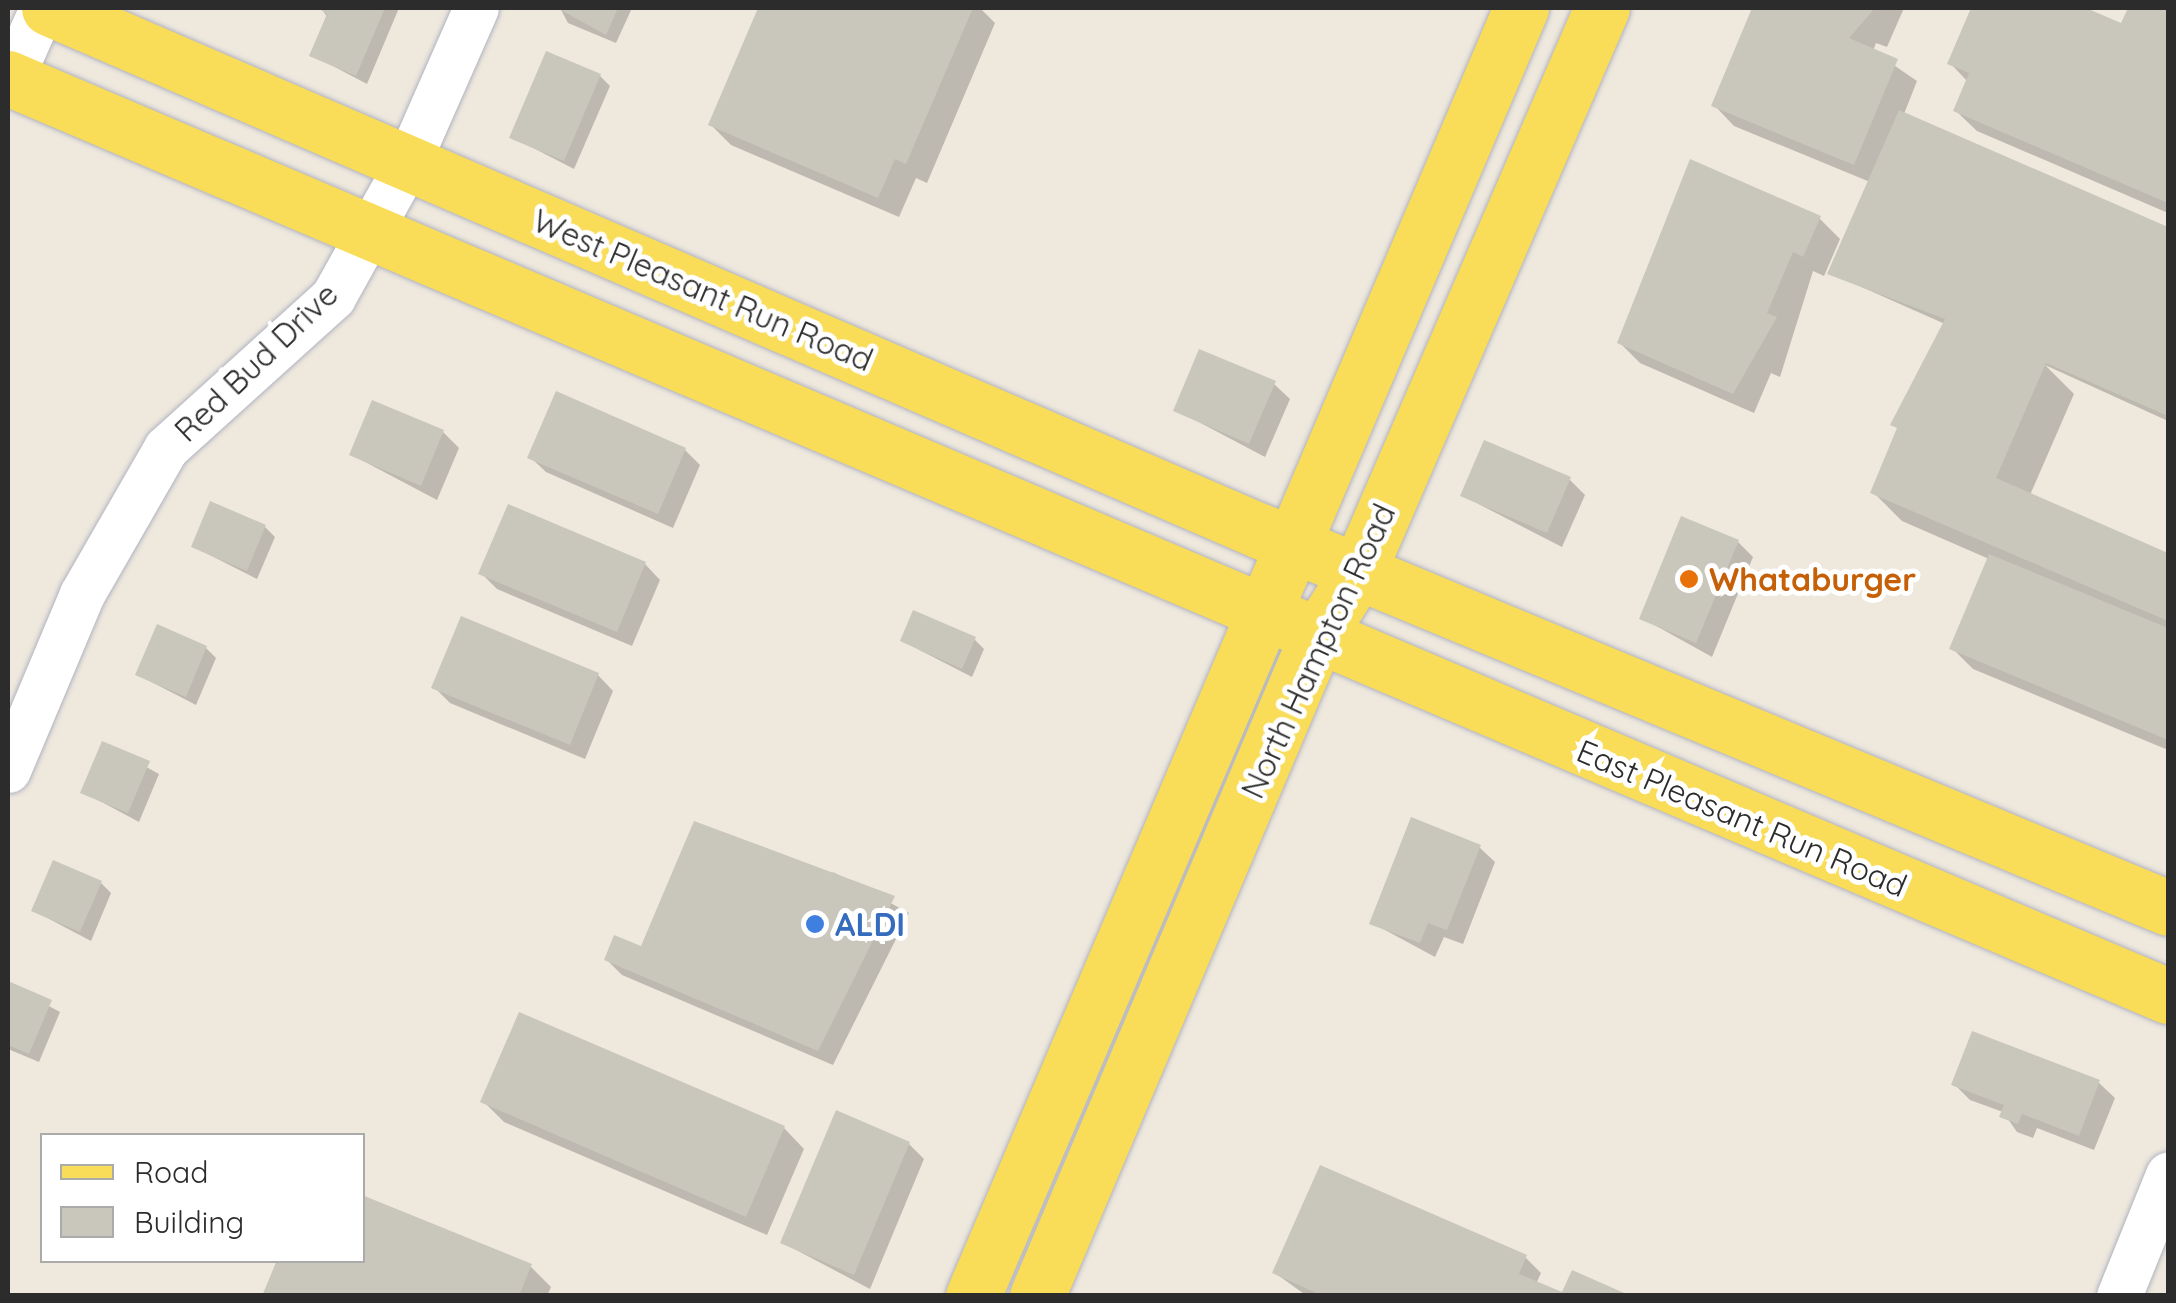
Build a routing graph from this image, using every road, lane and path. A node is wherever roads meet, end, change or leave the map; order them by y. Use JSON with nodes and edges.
{"nodes":[{"id":1,"x":42,"y":8,"type":"edge"},
{"id":2,"x":50,"y":8,"type":"edge"},
{"id":3,"x":476,"y":8,"type":"edge"},
{"id":4,"x":1521,"y":8,"type":"edge"},
{"id":5,"x":1602,"y":8,"type":"edge"},
{"id":6,"x":9,"y":79,"type":"edge"},
{"id":7,"x":408,"y":162,"type":"junction"},
{"id":8,"x":368,"y":233,"type":"junction"},
{"id":9,"x":1292,"y":545,"type":"junction"},
{"id":10,"x":1358,"y":572,"type":"junction"},
{"id":11,"x":1261,"y":615,"type":"junction"},
{"id":12,"x":1316,"y":638,"type":"junction"},
{"id":13,"x":1730,"y":726,"type":"junction"},
{"id":14,"x":8,"y":770,"type":"edge"},
{"id":15,"x":1700,"y":799,"type":"junction"},
{"id":16,"x":1953,"y":819,"type":"junction"},
{"id":17,"x":1922,"y":894,"type":"junction"},
{"id":18,"x":2168,"y":908,"type":"edge"},
{"id":19,"x":2168,"y":996,"type":"edge"},
{"id":20,"x":1093,"y":1013,"type":"junction"},
{"id":21,"x":1147,"y":1036,"type":"junction"},
{"id":22,"x":2168,"y":1175,"type":"edge"},
{"id":23,"x":973,"y":1296,"type":"edge"},
{"id":24,"x":1037,"y":1296,"type":"edge"},
{"id":25,"x":2119,"y":1296,"type":"edge"}],
"edges":[{"from":1,"to":6,"type":"street"},
{"from":2,"to":7,"type":"main road","name":"West Pleasant Run Road"},
{"from":3,"to":7,"type":"street","name":"Red Bud Drive"},
{"from":4,"to":9,"type":"main road","name":"North Hampton Road"},
{"from":5,"to":10,"type":"main road","name":"North Hampton Road"},
{"from":6,"to":8,"type":"main road"},
{"from":7,"to":8,"type":"street","name":"Red Bud Drive"},
{"from":7,"to":9,"type":"main road","name":"West Pleasant Run Road"},
{"from":8,"to":11,"type":"main road"},
{"from":8,"to":14,"type":"street","name":"Red Bud Drive"},
{"from":9,"to":10,"type":"main road","name":"West Pleasant Run Road"},
{"from":9,"to":11,"type":"main road","name":"North Hampton Road"},
{"from":10,"to":12,"type":"main road","name":"North Hampton Road"},
{"from":10,"to":13,"type":"main road"},
{"from":11,"to":12,"type":"main road"},
{"from":11,"to":20,"type":"main road","name":"North Hampton Road"},
{"from":12,"to":15,"type":"main road","name":"East Pleasant Run Road"},
{"from":12,"to":21,"type":"main road","name":"North Hampton Road"},
{"from":13,"to":15,"type":"main road"},
{"from":13,"to":16,"type":"main road"},
{"from":15,"to":17,"type":"main road","name":"East Pleasant Run Road"},
{"from":16,"to":17,"type":"main road"},
{"from":16,"to":18,"type":"main road"},
{"from":17,"to":19,"type":"main road","name":"East Pleasant Run Road"},
{"from":20,"to":21,"type":"main road"},
{"from":20,"to":23,"type":"main road","name":"North Hampton Road"},
{"from":21,"to":24,"type":"main road","name":"North Hampton Road"},
{"from":22,"to":25,"type":"street"}]}
